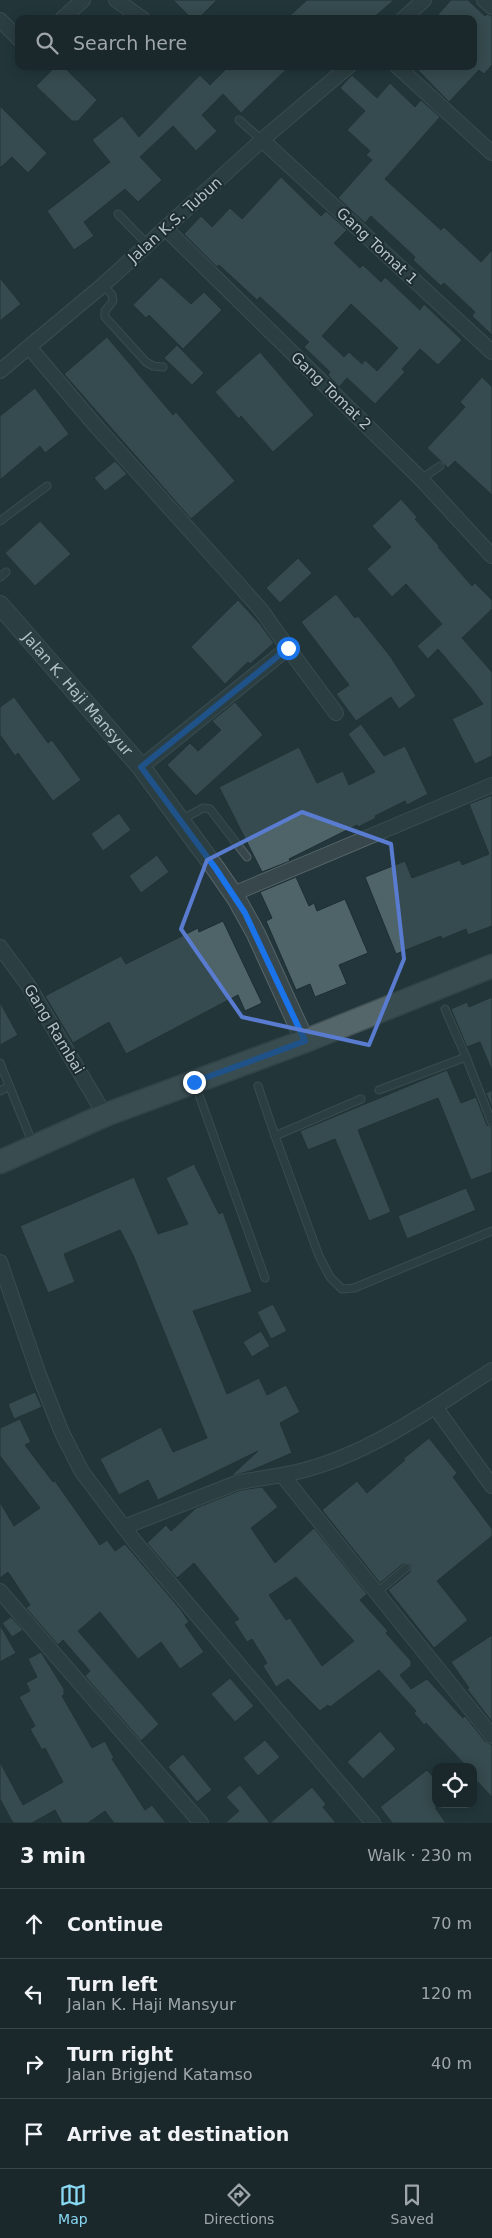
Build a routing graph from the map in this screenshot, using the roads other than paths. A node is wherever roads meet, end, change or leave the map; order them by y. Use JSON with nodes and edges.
{"nodes":[{"id":1,"x":83,"y":0,"type":"edge"},
{"id":2,"x":116,"y":0,"type":"edge"},
{"id":3,"x":424,"y":0,"type":"edge"},
{"id":4,"x":484,"y":0,"type":"edge"},
{"id":5,"x":492,"y":7,"type":"edge"},
{"id":6,"x":66,"y":15,"type":"edge"},
{"id":7,"x":137,"y":15,"type":"edge"},
{"id":8,"x":407,"y":15,"type":"edge"},
{"id":9,"x":0,"y":20,"type":"edge"},
{"id":10,"x":15,"y":35,"type":"edge"},
{"id":11,"x":343,"y":70,"type":"edge"},
{"id":12,"x":401,"y":70,"type":"edge"},
{"id":13,"x":239,"y":120,"type":"dead end"},
{"id":14,"x":262,"y":140,"type":"junction"},
{"id":15,"x":492,"y":153,"type":"edge"},
{"id":16,"x":118,"y":214,"type":"dead end"},
{"id":17,"x":166,"y":229,"type":"junction"},
{"id":18,"x":148,"y":245,"type":"junction"},
{"id":19,"x":104,"y":285,"type":"junction"},
{"id":20,"x":29,"y":347,"type":"junction"},
{"id":21,"x":492,"y":352,"type":"edge"},
{"id":22,"x":164,"y":367,"type":"dead end"},
{"id":23,"x":0,"y":371,"type":"edge"},
{"id":24,"x":440,"y":466,"type":"dead end"},
{"id":25,"x":421,"y":479,"type":"junction"},
{"id":26,"x":47,"y":486,"type":"dead end"},
{"id":27,"x":0,"y":521,"type":"edge"},
{"id":28,"x":492,"y":556,"type":"edge"},
{"id":29,"x":0,"y":605,"type":"edge"},
{"id":30,"x":288,"y":648,"type":"junction"},
{"id":31,"x":336,"y":713,"type":"dead end"},
{"id":32,"x":141,"y":767,"type":"junction"},
{"id":33,"x":492,"y":786,"type":"edge"},
{"id":34,"x":180,"y":820,"type":"junction"},
{"id":35,"x":246,"y":856,"type":"dead end"},
{"id":36,"x":233,"y":894,"type":"junction"},
{"id":37,"x":0,"y":946,"type":"edge"},
{"id":38,"x":492,"y":966,"type":"edge"},
{"id":39,"x":445,"y":1009,"type":"dead end"},
{"id":40,"x":305,"y":1041,"type":"junction"},
{"id":41,"x":466,"y":1057,"type":"junction"},
{"id":42,"x":0,"y":1062,"type":"edge"},
{"id":43,"x":194,"y":1082,"type":"junction"},
{"id":44,"x":9,"y":1086,"type":"junction"},
{"id":45,"x":258,"y":1086,"type":"dead end"},
{"id":46,"x":379,"y":1090,"type":"dead end"},
{"id":47,"x":0,"y":1091,"type":"edge"},
{"id":48,"x":361,"y":1099,"type":"dead end"},
{"id":49,"x":105,"y":1114,"type":"junction"},
{"id":50,"x":492,"y":1123,"type":"edge"},
{"id":51,"x":275,"y":1136,"type":"junction"},
{"id":52,"x":34,"y":1146,"type":"junction"},
{"id":53,"x":0,"y":1162,"type":"edge"},
{"id":54,"x":492,"y":1231,"type":"edge"},
{"id":55,"x":0,"y":1262,"type":"edge"},
{"id":56,"x":265,"y":1278,"type":"dead end"},
{"id":57,"x":492,"y":1370,"type":"edge"},
{"id":58,"x":435,"y":1407,"type":"junction"},
{"id":59,"x":282,"y":1475,"type":"junction"},
{"id":60,"x":492,"y":1486,"type":"edge"},
{"id":61,"x":124,"y":1527,"type":"junction"},
{"id":62,"x":406,"y":1568,"type":"dead end"},
{"id":63,"x":0,"y":1591,"type":"edge"},
{"id":64,"x":376,"y":1593,"type":"junction"},
{"id":65,"x":492,"y":1736,"type":"edge"},
{"id":66,"x":201,"y":1823,"type":"edge"},
{"id":67,"x":373,"y":1823,"type":"edge"}],
"edges":[{"from":1,"to":6,"type":"street"},
{"from":2,"to":7,"type":"street"},
{"from":3,"to":8,"type":"street"},
{"from":4,"to":5,"type":"street"},
{"from":9,"to":10,"type":"street"},
{"from":11,"to":14,"type":"street","name":"Jalan K.S. Tubun"},
{"from":12,"to":15,"type":"street"},
{"from":13,"to":14,"type":"lane"},
{"from":14,"to":17,"type":"street","name":"Jalan K.S. Tubun"},
{"from":14,"to":21,"type":"street","name":"Gang Tomat 1"},
{"from":16,"to":18,"type":"lane"},
{"from":17,"to":18,"type":"street","name":"Jalan K.S. Tubun"},
{"from":17,"to":25,"type":"street","name":"Gang Tomat 2"},
{"from":18,"to":19,"type":"street","name":"Jalan K.S. Tubun"},
{"from":19,"to":20,"type":"street","name":"Jalan K.S. Tubun"},
{"from":19,"to":22,"type":"lane"},
{"from":20,"to":23,"type":"street","name":"Jalan K.S. Tubun"},
{"from":20,"to":30,"type":"street"},
{"from":24,"to":25,"type":"lane"},
{"from":25,"to":28,"type":"street","name":"Gang Tomat 2"},
{"from":26,"to":27,"type":"lane"},
{"from":29,"to":32,"type":"street","name":"Jalan K. Haji Mansyur"},
{"from":30,"to":31,"type":"street"},
{"from":30,"to":32,"type":"street"},
{"from":32,"to":34,"type":"street","name":"Jalan K. Haji Mansyur"},
{"from":33,"to":36,"type":"street"},
{"from":34,"to":35,"type":"lane"},
{"from":34,"to":36,"type":"street","name":"Jalan K. Haji Mansyur"},
{"from":36,"to":40,"type":"street","name":"Jalan K. Haji Mansyur"},
{"from":37,"to":49,"type":"street","name":"Gang Rambai"},
{"from":38,"to":40,"type":"main road"},
{"from":39,"to":41,"type":"lane"},
{"from":40,"to":43,"type":"main road"},
{"from":41,"to":46,"type":"lane"},
{"from":41,"to":50,"type":"lane"},
{"from":42,"to":44,"type":"lane"},
{"from":43,"to":49,"type":"main road"},
{"from":43,"to":56,"type":"lane"},
{"from":44,"to":47,"type":"lane"},
{"from":44,"to":52,"type":"lane"},
{"from":45,"to":51,"type":"lane"},
{"from":48,"to":51,"type":"lane"},
{"from":49,"to":52,"type":"main road"},
{"from":51,"to":54,"type":"lane"},
{"from":52,"to":53,"type":"main road"},
{"from":55,"to":61,"type":"street"},
{"from":57,"to":58,"type":"street"},
{"from":58,"to":59,"type":"street"},
{"from":58,"to":60,"type":"street"},
{"from":59,"to":61,"type":"street"},
{"from":59,"to":64,"type":"street"},
{"from":61,"to":67,"type":"street"},
{"from":62,"to":64,"type":"lane"},
{"from":63,"to":66,"type":"street"},
{"from":64,"to":65,"type":"street"}]}
